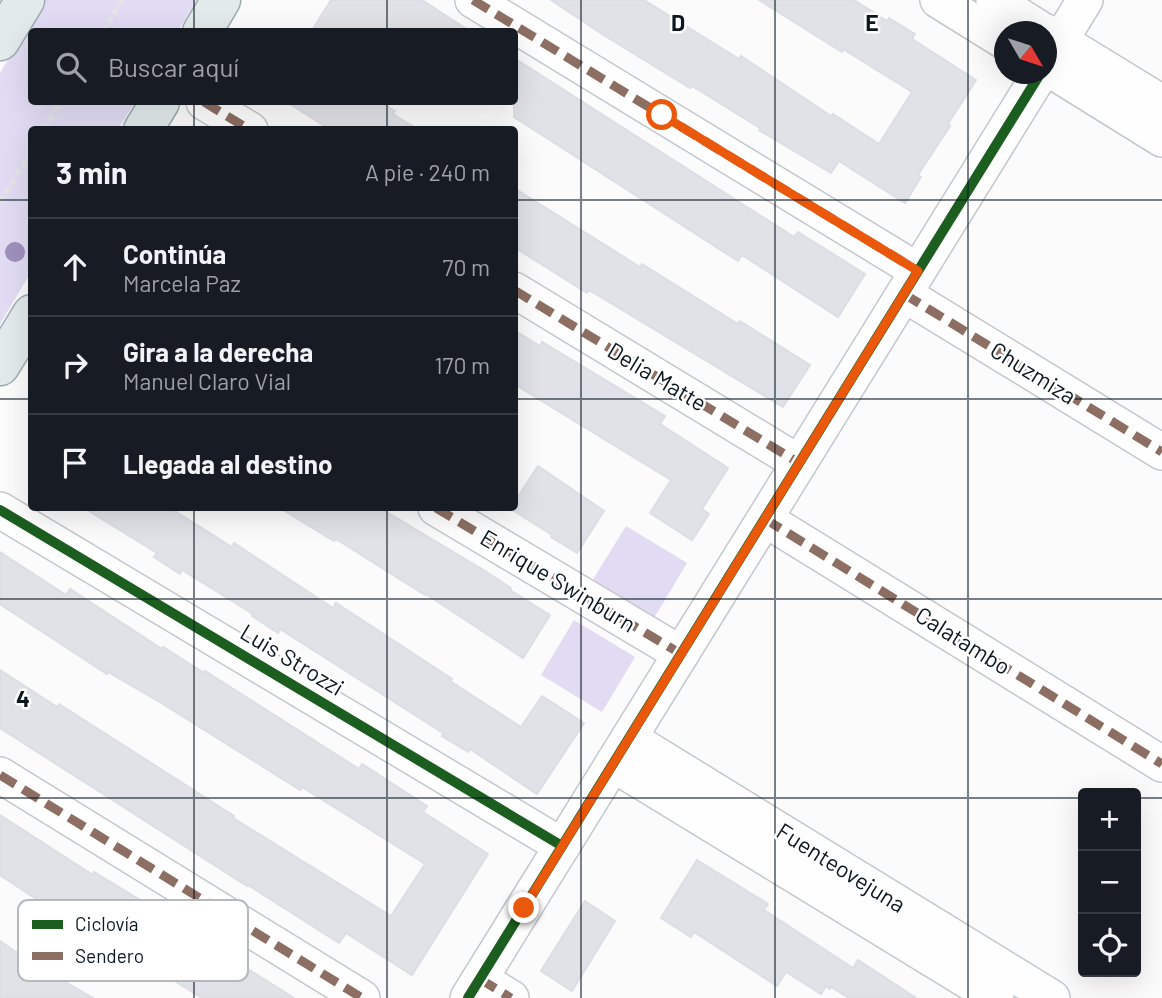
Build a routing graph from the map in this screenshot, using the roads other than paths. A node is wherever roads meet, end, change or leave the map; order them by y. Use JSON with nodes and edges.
{"nodes":[{"id":1,"x":25,"y":0,"type":"edge"},
{"id":2,"x":221,"y":0,"type":"edge"},
{"id":3,"x":473,"y":0,"type":"edge"},
{"id":4,"x":938,"y":0,"type":"edge"},
{"id":5,"x":994,"y":0,"type":"edge"},
{"id":6,"x":1086,"y":0,"type":"edge"},
{"id":7,"x":1019,"y":21,"type":"edge"},
{"id":8,"x":204,"y":28,"type":"edge"},
{"id":9,"x":516,"y":28,"type":"edge"},
{"id":10,"x":518,"y":29,"type":"edge"},
{"id":11,"x":994,"y":35,"type":"edge"},
{"id":12,"x":1057,"y":37,"type":"edge"},
{"id":13,"x":0,"y":41,"type":"edge"},
{"id":14,"x":1057,"y":51,"type":"edge"},
{"id":15,"x":1057,"y":54,"type":"edge"},
{"id":16,"x":1034,"y":84,"type":"edge"},
{"id":17,"x":1162,"y":103,"type":"edge"},
{"id":18,"x":158,"y":105,"type":"edge"},
{"id":19,"x":209,"y":105,"type":"edge"},
{"id":20,"x":145,"y":126,"type":"edge"},
{"id":21,"x":243,"y":126,"type":"edge"},
{"id":22,"x":1162,"y":139,"type":"edge"},
{"id":23,"x":911,"y":282,"type":"junction"},
{"id":24,"x":518,"y":292,"type":"edge"},
{"id":25,"x":28,"y":320,"type":"edge"},
{"id":26,"x":0,"y":366,"type":"edge"},
{"id":27,"x":1162,"y":452,"type":"edge"},
{"id":28,"x":799,"y":463,"type":"junction"},
{"id":29,"x":0,"y":510,"type":"edge"},
{"id":30,"x":441,"y":511,"type":"edge"},
{"id":31,"x":765,"y":519,"type":"junction"},
{"id":32,"x":681,"y":654,"type":"junction"},
{"id":33,"x":621,"y":751,"type":"junction"},
{"id":34,"x":1162,"y":764,"type":"edge"},
{"id":35,"x":0,"y":775,"type":"edge"},
{"id":36,"x":562,"y":846,"type":"junction"},
{"id":37,"x":203,"y":900,"type":"edge"},
{"id":38,"x":248,"y":928,"type":"edge"},
{"id":39,"x":474,"y":988,"type":"edge"},
{"id":40,"x":362,"y":998,"type":"edge"},
{"id":41,"x":511,"y":998,"type":"edge"},
{"id":42,"x":996,"y":998,"type":"edge"},
{"id":43,"x":1052,"y":998,"type":"edge"}],
"edges":[{"from":1,"to":13,"type":"main road"},
{"from":2,"to":8,"type":"main road"},
{"from":3,"to":9,"type":"street","name":"Chuzmiza"},
{"from":4,"to":11,"type":"street"},
{"from":5,"to":7,"type":"street"},
{"from":6,"to":12,"type":"street"},
{"from":10,"to":23,"type":"street","name":"Chuzmiza"},
{"from":14,"to":17,"type":"street"},
{"from":15,"to":22,"type":"street"},
{"from":16,"to":23,"type":"street"},
{"from":18,"to":20,"type":"main road"},
{"from":19,"to":21,"type":"street"},
{"from":23,"to":27,"type":"street","name":"Chuzmiza"},
{"from":23,"to":28,"type":"street"},
{"from":24,"to":28,"type":"street","name":"Delia Matte"},
{"from":25,"to":26,"type":"main road"},
{"from":28,"to":31,"type":"street"},
{"from":29,"to":36,"type":"street","name":"Luis Strozzi"},
{"from":30,"to":32,"type":"street","name":"Enrique Swinburn"},
{"from":31,"to":32,"type":"street"},
{"from":31,"to":34,"type":"street","name":"Calatambo"},
{"from":32,"to":33,"type":"street"},
{"from":33,"to":36,"type":"street"},
{"from":33,"to":42,"type":"street","name":"Fuenteovejuna"},
{"from":33,"to":43,"type":"street","name":"Fuenteovejuna"},
{"from":35,"to":37,"type":"street"},
{"from":36,"to":39,"type":"street"},
{"from":38,"to":40,"type":"street"},
{"from":39,"to":41,"type":"street"}]}
